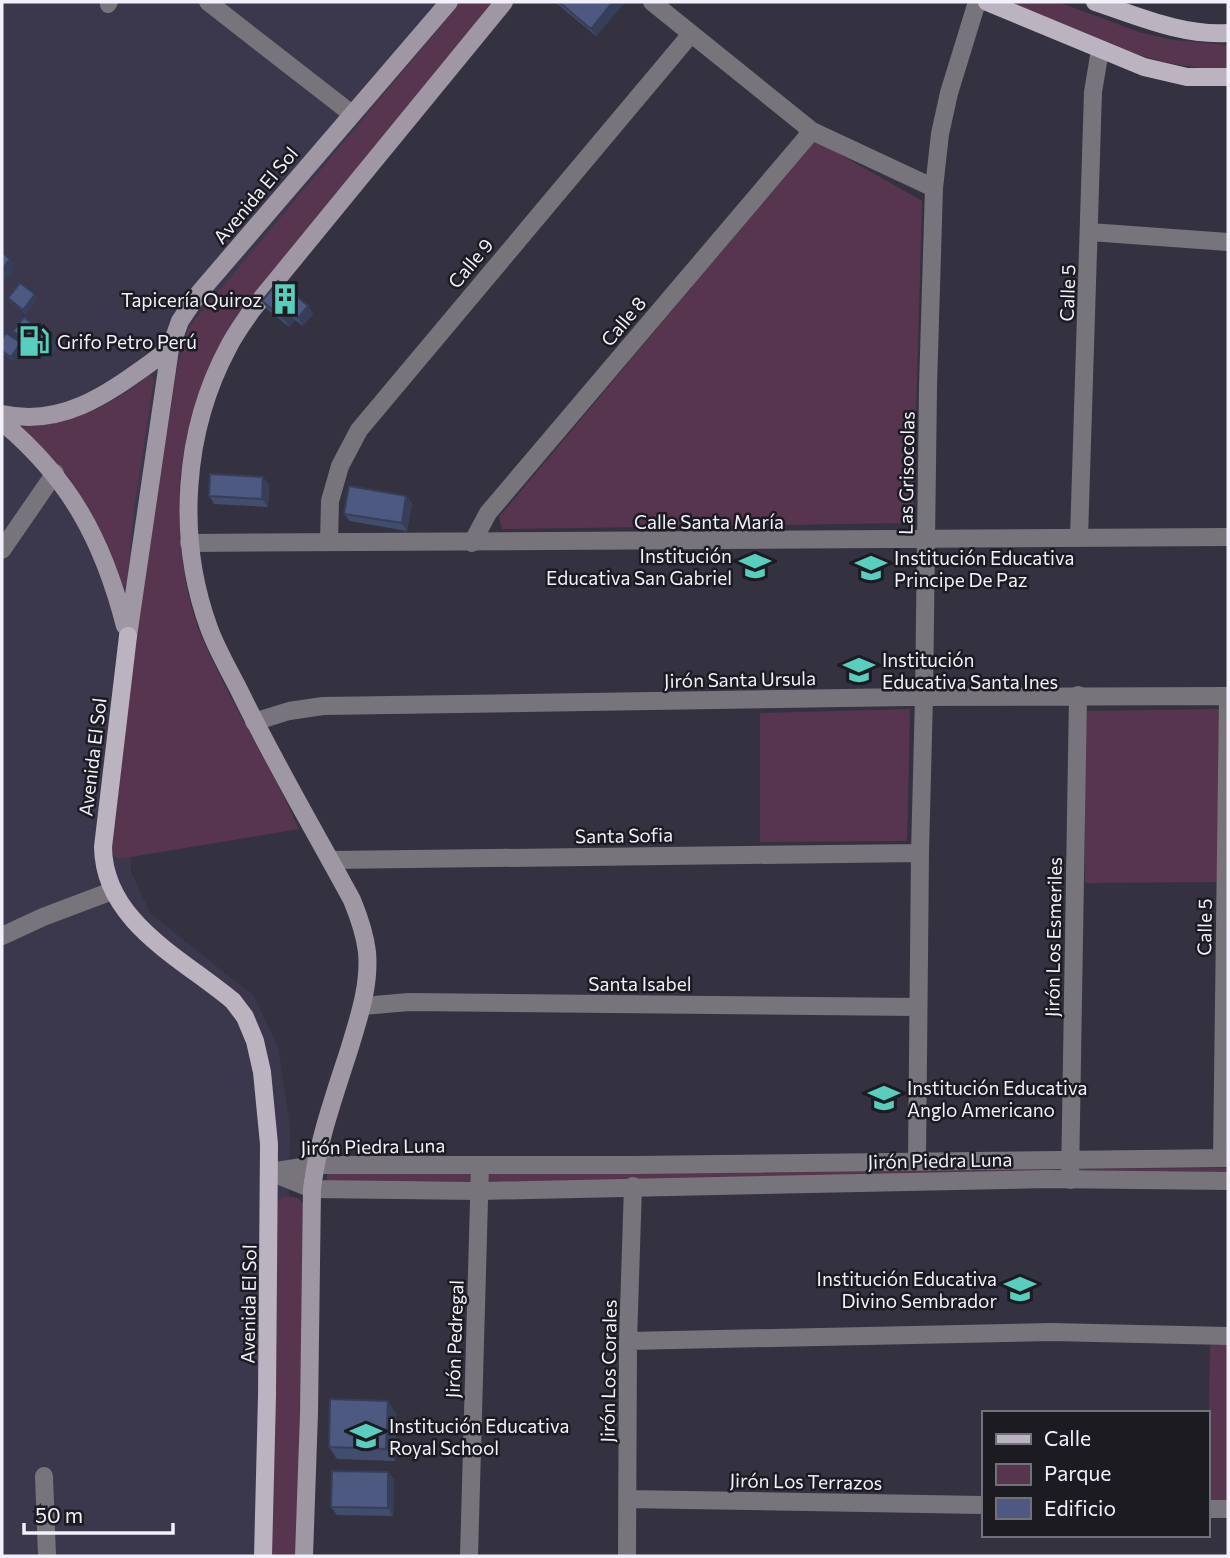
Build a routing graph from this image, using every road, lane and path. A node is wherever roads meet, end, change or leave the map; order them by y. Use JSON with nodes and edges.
{"nodes":[{"id":1,"x":208,"y":2,"type":"edge"},
{"id":2,"x":449,"y":2,"type":"edge"},
{"id":3,"x":504,"y":2,"type":"edge"},
{"id":4,"x":652,"y":2,"type":"edge"},
{"id":5,"x":977,"y":2,"type":"edge"},
{"id":6,"x":987,"y":2,"type":"edge"},
{"id":7,"x":1095,"y":2,"type":"edge"},
{"id":8,"x":1228,"y":33,"type":"edge"},
{"id":9,"x":691,"y":34,"type":"junction"},
{"id":10,"x":1100,"y":50,"type":"junction"},
{"id":11,"x":1228,"y":77,"type":"edge"},
{"id":12,"x":352,"y":114,"type":"junction"},
{"id":13,"x":812,"y":131,"type":"junction"},
{"id":14,"x":934,"y":188,"type":"junction"},
{"id":15,"x":1090,"y":232,"type":"junction"},
{"id":16,"x":1228,"y":242,"type":"edge"},
{"id":17,"x":170,"y":349,"type":"junction"},
{"id":18,"x":2,"y":414,"type":"edge"},
{"id":19,"x":2,"y":422,"type":"edge"},
{"id":20,"x":55,"y":472,"type":"junction"},
{"id":21,"x":1228,"y":537,"type":"edge"},
{"id":22,"x":1079,"y":538,"type":"junction"},
{"id":23,"x":926,"y":540,"type":"junction"},
{"id":24,"x":329,"y":542,"type":"junction"},
{"id":25,"x":471,"y":543,"type":"junction"},
{"id":26,"x":189,"y":544,"type":"junction"},
{"id":27,"x":2,"y":550,"type":"edge"},
{"id":28,"x":128,"y":636,"type":"junction"},
{"id":29,"x":1078,"y":695,"type":"junction"},
{"id":30,"x":1228,"y":696,"type":"edge"},
{"id":31,"x":925,"y":697,"type":"junction"},
{"id":32,"x":254,"y":722,"type":"junction"},
{"id":33,"x":919,"y":853,"type":"junction"},
{"id":34,"x":330,"y":860,"type":"junction"},
{"id":35,"x":112,"y":891,"type":"junction"},
{"id":36,"x":2,"y":936,"type":"edge"},
{"id":37,"x":363,"y":1006,"type":"junction"},
{"id":38,"x":918,"y":1007,"type":"junction"},
{"id":39,"x":1225,"y":1158,"type":"edge"},
{"id":40,"x":1070,"y":1159,"type":"junction"},
{"id":41,"x":917,"y":1161,"type":"junction"},
{"id":42,"x":315,"y":1165,"type":"junction"},
{"id":43,"x":480,"y":1165,"type":"junction"},
{"id":44,"x":270,"y":1172,"type":"junction"},
{"id":45,"x":1070,"y":1180,"type":"junction"},
{"id":46,"x":1228,"y":1181,"type":"edge"},
{"id":47,"x":633,"y":1186,"type":"junction"},
{"id":48,"x":312,"y":1189,"type":"junction"},
{"id":49,"x":480,"y":1191,"type":"junction"},
{"id":50,"x":1228,"y":1336,"type":"edge"},
{"id":51,"x":628,"y":1341,"type":"junction"},
{"id":52,"x":44,"y":1475,"type":"dead end"},
{"id":53,"x":627,"y":1499,"type":"junction"},
{"id":54,"x":982,"y":1505,"type":"edge"},
{"id":55,"x":1209,"y":1509,"type":"edge"},
{"id":56,"x":1228,"y":1509,"type":"edge"},
{"id":57,"x":47,"y":1556,"type":"edge"},
{"id":58,"x":263,"y":1556,"type":"edge"},
{"id":59,"x":304,"y":1556,"type":"edge"},
{"id":60,"x":469,"y":1556,"type":"edge"},
{"id":61,"x":627,"y":1556,"type":"edge"}],
"edges":[{"from":1,"to":12,"type":"street"},
{"from":2,"to":12,"type":"main road","name":"Avenida El Sol"},
{"from":3,"to":26,"type":"main road"},
{"from":4,"to":9,"type":"street"},
{"from":5,"to":14,"type":"street","name":"Las Grisocolas"},
{"from":6,"to":10,"type":"main road"},
{"from":7,"to":8,"type":"main road"},
{"from":9,"to":13,"type":"street"},
{"from":9,"to":24,"type":"street","name":"Calle 9"},
{"from":10,"to":11,"type":"main road"},
{"from":10,"to":15,"type":"street","name":"Calle 5"},
{"from":12,"to":17,"type":"main road","name":"Avenida El Sol"},
{"from":13,"to":14,"type":"street"},
{"from":13,"to":25,"type":"street","name":"Calle 8"},
{"from":14,"to":23,"type":"street","name":"Las Grisocolas"},
{"from":15,"to":16,"type":"street"},
{"from":15,"to":22,"type":"street","name":"Calle 5"},
{"from":17,"to":18,"type":"main road"},
{"from":17,"to":28,"type":"main road","name":"Avenida El Sol"},
{"from":19,"to":20,"type":"main road"},
{"from":20,"to":27,"type":"street"},
{"from":20,"to":28,"type":"main road"},
{"from":21,"to":22,"type":"street","name":"Calle Santa María"},
{"from":22,"to":23,"type":"street","name":"Calle Santa María"},
{"from":23,"to":25,"type":"street","name":"Calle Santa María"},
{"from":23,"to":31,"type":"street","name":"Las Grisocolas"},
{"from":24,"to":25,"type":"street","name":"Calle Santa María"},
{"from":24,"to":26,"type":"street","name":"Calle Santa María"},
{"from":26,"to":32,"type":"main road"},
{"from":28,"to":35,"type":"main road","name":"Avenida El Sol"},
{"from":29,"to":30,"type":"street","name":"Jirón Santa Ursula"},
{"from":29,"to":31,"type":"street","name":"Jirón Santa Ursula"},
{"from":29,"to":40,"type":"street","name":"Jirón Los Esmeriles"},
{"from":30,"to":39,"type":"street","name":"Calle 5"},
{"from":31,"to":32,"type":"street","name":"Jirón Santa Ursula"},
{"from":31,"to":33,"type":"street","name":"Las Grisocolas"},
{"from":32,"to":34,"type":"main road"},
{"from":33,"to":34,"type":"street","name":"Santa Sofia"},
{"from":33,"to":38,"type":"street","name":"Las Grisocolas"},
{"from":34,"to":37,"type":"main road"},
{"from":35,"to":36,"type":"street"},
{"from":35,"to":44,"type":"main road","name":"Avenida El Sol"},
{"from":37,"to":38,"type":"street","name":"Santa Isabel"},
{"from":37,"to":42,"type":"main road"},
{"from":38,"to":41,"type":"street","name":"Las Grisocolas"},
{"from":39,"to":40,"type":"street","name":"Jirón Piedra Luna"},
{"from":40,"to":41,"type":"street","name":"Jirón Piedra Luna"},
{"from":40,"to":45,"type":"street","name":"Jirón Los Esmeriles"},
{"from":41,"to":43,"type":"street","name":"Jirón Piedra Luna"},
{"from":42,"to":43,"type":"street","name":"Jirón Piedra Luna"},
{"from":42,"to":44,"type":"street","name":"Jirón Piedra Luna"},
{"from":42,"to":48,"type":"main road"},
{"from":43,"to":49,"type":"street","name":"Jirón Pedregal"},
{"from":44,"to":48,"type":"street","name":"Jirón Piedra Luna"},
{"from":44,"to":58,"type":"main road","name":"Avenida El Sol"},
{"from":45,"to":46,"type":"street","name":"Jirón Piedra Luna"},
{"from":45,"to":47,"type":"street","name":"Jirón Piedra Luna"},
{"from":47,"to":49,"type":"street","name":"Jirón Piedra Luna"},
{"from":47,"to":51,"type":"street","name":"Jirón Los Corales"},
{"from":48,"to":49,"type":"street","name":"Jirón Piedra Luna"},
{"from":48,"to":59,"type":"main road"},
{"from":49,"to":60,"type":"street","name":"Jirón Pedregal"},
{"from":50,"to":51,"type":"street"},
{"from":51,"to":53,"type":"street","name":"Jirón Los Corales"},
{"from":52,"to":57,"type":"street"},
{"from":53,"to":54,"type":"street","name":"Jirón Los Terrazos"},
{"from":53,"to":61,"type":"street","name":"Jirón Los Corales"},
{"from":55,"to":56,"type":"street"}]}
